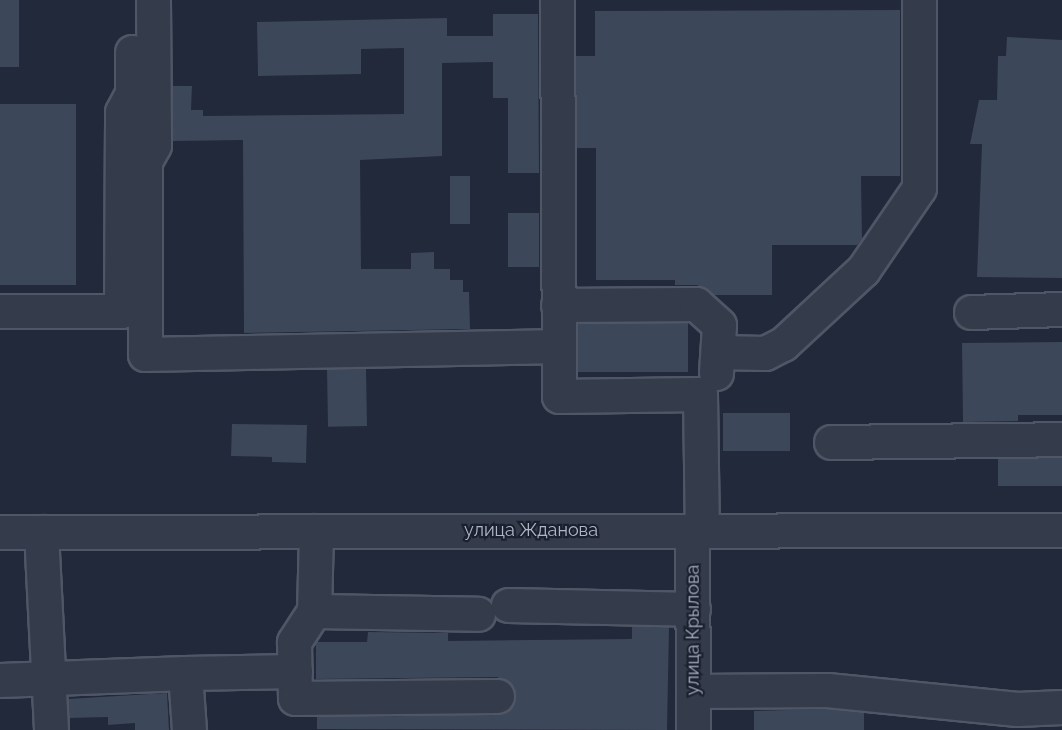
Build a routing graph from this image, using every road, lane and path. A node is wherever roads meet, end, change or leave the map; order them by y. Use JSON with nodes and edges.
{"nodes":[{"id":1,"x":131,"y":0,"type":"edge"},
{"id":2,"x":153,"y":0,"type":"edge"},
{"id":3,"x":557,"y":0,"type":"edge"},
{"id":4,"x":919,"y":0,"type":"edge"},
{"id":5,"x":558,"y":305,"type":"junction"},
{"id":6,"x":1062,"y":309,"type":"edge"},
{"id":7,"x":0,"y":311,"type":"edge"},
{"id":8,"x":971,"y":312,"type":"dead end"},
{"id":9,"x":559,"y":346,"type":"junction"},
{"id":10,"x":719,"y":352,"type":"junction"},
{"id":11,"x":700,"y":394,"type":"junction"},
{"id":12,"x":1062,"y":439,"type":"edge"},
{"id":13,"x":831,"y":442,"type":"dead end"},
{"id":14,"x":697,"y":530,"type":"junction"},
{"id":15,"x":1062,"y":530,"type":"edge"},
{"id":16,"x":316,"y":531,"type":"junction"},
{"id":17,"x":0,"y":532,"type":"edge"},
{"id":18,"x":41,"y":532,"type":"junction"},
{"id":19,"x":693,"y":609,"type":"junction"},
{"id":20,"x":314,"y":611,"type":"junction"},
{"id":21,"x":295,"y":671,"type":"junction"},
{"id":22,"x":185,"y":673,"type":"junction"},
{"id":23,"x":48,"y":678,"type":"junction"},
{"id":24,"x":0,"y":680,"type":"edge"},
{"id":25,"x":693,"y":691,"type":"junction"},
{"id":26,"x":497,"y":696,"type":"dead end"},
{"id":27,"x":1062,"y":707,"type":"edge"},
{"id":28,"x":51,"y":730,"type":"edge"},
{"id":29,"x":189,"y":730,"type":"edge"},
{"id":30,"x":693,"y":730,"type":"edge"}],
"edges":[{"from":1,"to":7,"type":"street"},
{"from":2,"to":9,"type":"street"},
{"from":3,"to":5,"type":"street"},
{"from":4,"to":10,"type":"street"},
{"from":5,"to":9,"type":"street"},
{"from":5,"to":10,"type":"street"},
{"from":6,"to":8,"type":"street"},
{"from":9,"to":11,"type":"street"},
{"from":10,"to":11,"type":"street"},
{"from":11,"to":14,"type":"street","name":"улица Крылова"},
{"from":12,"to":13,"type":"street"},
{"from":14,"to":15,"type":"street","name":"улица Жданова"},
{"from":14,"to":16,"type":"street","name":"улица Жданова"},
{"from":14,"to":19,"type":"street","name":"улица Крылова"},
{"from":16,"to":18,"type":"street","name":"улица Жданова"},
{"from":16,"to":20,"type":"street"},
{"from":17,"to":18,"type":"street","name":"улица Жданова"},
{"from":18,"to":23,"type":"street"},
{"from":19,"to":20,"type":"street"},
{"from":19,"to":25,"type":"street","name":"улица Крылова"},
{"from":20,"to":21,"type":"street"},
{"from":21,"to":22,"type":"street"},
{"from":21,"to":26,"type":"street"},
{"from":22,"to":23,"type":"street"},
{"from":22,"to":29,"type":"street"},
{"from":23,"to":24,"type":"street"},
{"from":23,"to":28,"type":"street"},
{"from":25,"to":27,"type":"street"},
{"from":25,"to":30,"type":"street","name":"улица Крылова"}]}
